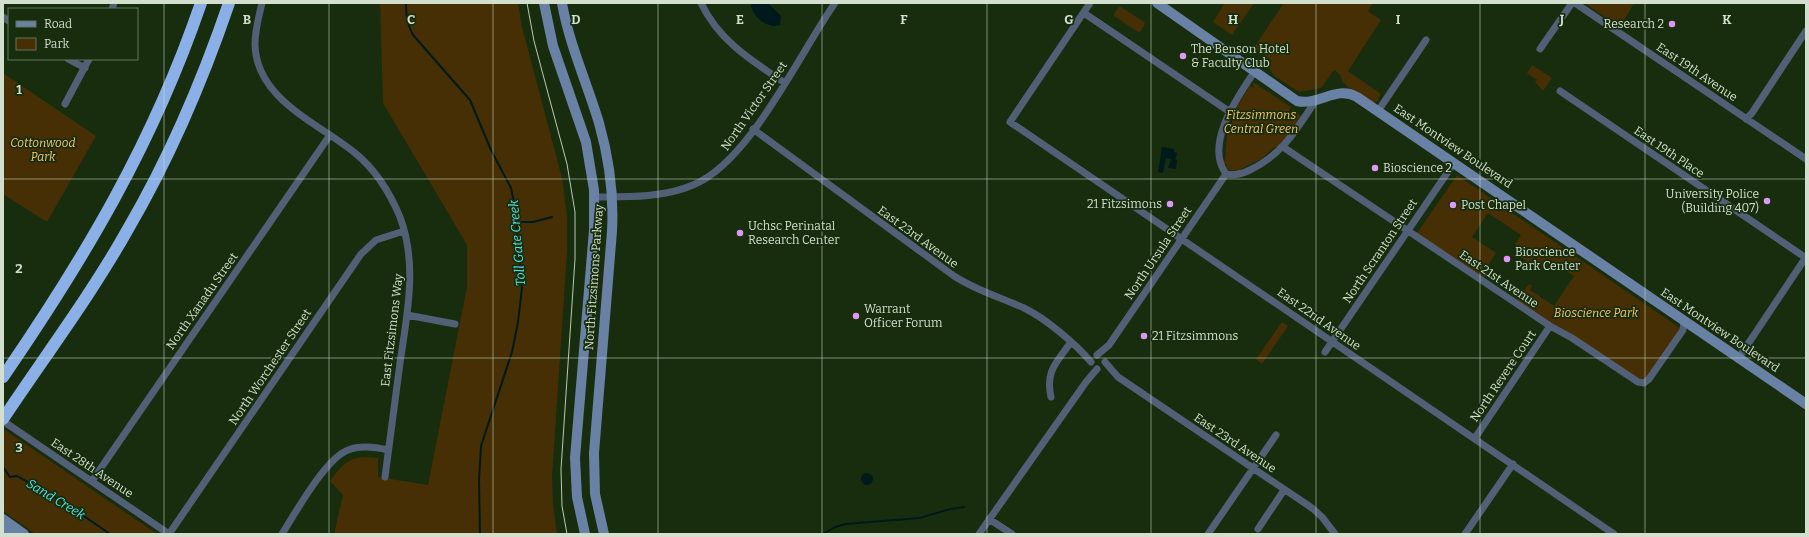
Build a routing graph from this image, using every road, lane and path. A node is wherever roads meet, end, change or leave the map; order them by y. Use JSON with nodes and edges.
{"nodes":[{"id":1,"x":201,"y":3,"type":"edge"},
{"id":2,"x":229,"y":3,"type":"edge"},
{"id":3,"x":262,"y":3,"type":"edge"},
{"id":4,"x":544,"y":3,"type":"edge"},
{"id":5,"x":562,"y":3,"type":"edge"},
{"id":6,"x":702,"y":3,"type":"edge"},
{"id":7,"x":835,"y":3,"type":"edge"},
{"id":8,"x":1090,"y":3,"type":"edge"},
{"id":9,"x":1157,"y":3,"type":"edge"},
{"id":10,"x":1572,"y":3,"type":"edge"},
{"id":11,"x":1576,"y":3,"type":"edge"},
{"id":12,"x":1084,"y":13,"type":"junction"},
{"id":13,"x":1806,"y":31,"type":"edge"},
{"id":14,"x":1426,"y":40,"type":"dead end"},
{"id":15,"x":1540,"y":49,"type":"dead end"},
{"id":16,"x":70,"y":60,"type":"edge"},
{"id":17,"x":89,"y":60,"type":"edge"},
{"id":18,"x":85,"y":68,"type":"junction"},
{"id":19,"x":1255,"y":72,"type":"junction"},
{"id":20,"x":785,"y":83,"type":"junction"},
{"id":21,"x":1560,"y":91,"type":"dead end"},
{"id":22,"x":1316,"y":100,"type":"junction"},
{"id":23,"x":65,"y":104,"type":"dead end"},
{"id":24,"x":1378,"y":111,"type":"junction"},
{"id":25,"x":1230,"y":112,"type":"junction"},
{"id":26,"x":1746,"y":119,"type":"junction"},
{"id":27,"x":754,"y":129,"type":"junction"},
{"id":28,"x":330,"y":135,"type":"junction"},
{"id":29,"x":1283,"y":147,"type":"junction"},
{"id":30,"x":1806,"y":160,"type":"edge"},
{"id":31,"x":1454,"y":163,"type":"junction"},
{"id":32,"x":1226,"y":174,"type":"junction"},
{"id":33,"x":595,"y":197,"type":"junction"},
{"id":34,"x":613,"y":197,"type":"junction"},
{"id":35,"x":404,"y":231,"type":"junction"},
{"id":36,"x":1408,"y":231,"type":"junction"},
{"id":37,"x":1182,"y":238,"type":"junction"},
{"id":38,"x":1806,"y":258,"type":"edge"},
{"id":39,"x":407,"y":315,"type":"junction"},
{"id":40,"x":1684,"y":322,"type":"junction"},
{"id":41,"x":455,"y":324,"type":"dead end"},
{"id":42,"x":1550,"y":326,"type":"junction"},
{"id":43,"x":1071,"y":342,"type":"junction"},
{"id":44,"x":1332,"y":342,"type":"junction"},
{"id":45,"x":1109,"y":345,"type":"junction"},
{"id":46,"x":1078,"y":348,"type":"junction"},
{"id":47,"x":1325,"y":352,"type":"dead end"},
{"id":48,"x":1096,"y":355,"type":"junction"},
{"id":49,"x":1738,"y":359,"type":"junction"},
{"id":50,"x":1105,"y":361,"type":"junction"},
{"id":51,"x":1091,"y":363,"type":"junction"},
{"id":52,"x":1098,"y":369,"type":"junction"},
{"id":53,"x":3,"y":377,"type":"edge"},
{"id":54,"x":1118,"y":377,"type":"junction"},
{"id":55,"x":1086,"y":382,"type":"junction"},
{"id":56,"x":1052,"y":397,"type":"dead end"},
{"id":57,"x":1806,"y":404,"type":"edge"},
{"id":58,"x":3,"y":420,"type":"edge"},
{"id":59,"x":1276,"y":435,"type":"dead end"},
{"id":60,"x":1474,"y":438,"type":"junction"},
{"id":61,"x":388,"y":450,"type":"junction"},
{"id":62,"x":1513,"y":464,"type":"junction"},
{"id":63,"x":1253,"y":468,"type":"junction"},
{"id":64,"x":384,"y":477,"type":"dead end"},
{"id":65,"x":92,"y":481,"type":"junction"},
{"id":66,"x":1284,"y":490,"type":"junction"},
{"id":67,"x":3,"y":519,"type":"edge"},
{"id":68,"x":989,"y":519,"type":"junction"},
{"id":69,"x":3,"y":528,"type":"edge"},
{"id":70,"x":1258,"y":529,"type":"dead end"},
{"id":71,"x":12,"y":534,"type":"edge"},
{"id":72,"x":24,"y":534,"type":"edge"},
{"id":73,"x":169,"y":534,"type":"edge"},
{"id":74,"x":282,"y":534,"type":"edge"},
{"id":75,"x":585,"y":534,"type":"edge"},
{"id":76,"x":604,"y":534,"type":"edge"},
{"id":77,"x":978,"y":534,"type":"edge"},
{"id":78,"x":1012,"y":534,"type":"edge"},
{"id":79,"x":1208,"y":534,"type":"edge"},
{"id":80,"x":1335,"y":534,"type":"edge"},
{"id":81,"x":1465,"y":534,"type":"edge"},
{"id":82,"x":1614,"y":534,"type":"edge"}],
"edges":[{"from":1,"to":53,"type":"highway"},
{"from":2,"to":58,"type":"highway"},
{"from":3,"to":28,"type":"street","name":"East Fitzsimons Way"},
{"from":4,"to":33,"type":"main road","name":"North Fitzsimons Parkway"},
{"from":5,"to":34,"type":"main road","name":"North Fitzsimons Parkway"},
{"from":6,"to":20,"type":"street"},
{"from":7,"to":20,"type":"street","name":"North Victor Street"},
{"from":8,"to":12,"type":"street"},
{"from":9,"to":19,"type":"main road","name":"East Montview Boulevard"},
{"from":10,"to":15,"type":"street"},
{"from":11,"to":26,"type":"street","name":"East 19th Avenue"},
{"from":12,"to":25,"type":"street"},
{"from":12,"to":37,"type":"street","name":"East 22nd Avenue"},
{"from":13,"to":26,"type":"street"},
{"from":14,"to":24,"type":"street"},
{"from":16,"to":18,"type":"street"},
{"from":17,"to":18,"type":"street"},
{"from":18,"to":23,"type":"street"},
{"from":19,"to":22,"type":"main road","name":"East Montview Boulevard"},
{"from":19,"to":25,"type":"street"},
{"from":20,"to":27,"type":"street","name":"North Victor Street"},
{"from":21,"to":38,"type":"street","name":"East 19th Place"},
{"from":22,"to":24,"type":"main road","name":"East Montview Boulevard"},
{"from":22,"to":29,"type":"street"},
{"from":24,"to":31,"type":"main road","name":"East Montview Boulevard"},
{"from":25,"to":32,"type":"street"},
{"from":26,"to":30,"type":"street","name":"East 19th Avenue"},
{"from":27,"to":34,"type":"street","name":"North Victor Street"},
{"from":27,"to":43,"type":"street","name":"East 23rd Avenue"},
{"from":28,"to":35,"type":"street","name":"East Fitzsimons Way"},
{"from":28,"to":65,"type":"street","name":"North Xanadu Street"},
{"from":29,"to":32,"type":"street"},
{"from":29,"to":36,"type":"street","name":"East 21st Avenue"},
{"from":31,"to":36,"type":"street","name":"North Scranton Street"},
{"from":31,"to":40,"type":"main road","name":"East Montview Boulevard"},
{"from":32,"to":37,"type":"street","name":"North Ursula Street"},
{"from":33,"to":34,"type":"street","name":"North Victor Street"},
{"from":33,"to":75,"type":"main road","name":"North Fitzsimons Parkway"},
{"from":34,"to":76,"type":"main road","name":"North Fitzsimons Parkway"},
{"from":35,"to":39,"type":"street","name":"East Fitzsimons Way"},
{"from":35,"to":73,"type":"street","name":"North Worchester Street"},
{"from":36,"to":42,"type":"street","name":"East 21st Avenue"},
{"from":36,"to":44,"type":"street","name":"North Scranton Street"},
{"from":37,"to":44,"type":"street","name":"East 22nd Avenue"},
{"from":37,"to":45,"type":"street","name":"North Ursula Street"},
{"from":38,"to":49,"type":"street"},
{"from":39,"to":41,"type":"street"},
{"from":39,"to":61,"type":"street","name":"East Fitzsimons Way"},
{"from":40,"to":42,"type":"street","name":"East 21st Avenue"},
{"from":40,"to":49,"type":"main road","name":"East Montview Boulevard"},
{"from":42,"to":60,"type":"street","name":"North Revere Court"},
{"from":43,"to":46,"type":"street","name":"East 23rd Avenue"},
{"from":43,"to":56,"type":"street"},
{"from":44,"to":47,"type":"street","name":"North Scranton Street"},
{"from":44,"to":60,"type":"street","name":"East 22nd Avenue"},
{"from":45,"to":48,"type":"street","name":"North Ursula Street"},
{"from":45,"to":50,"type":"street","name":"North Ursula Street"},
{"from":46,"to":48,"type":"street","name":"East 23rd Avenue"},
{"from":46,"to":51,"type":"street","name":"East 23rd Avenue"},
{"from":48,"to":50,"type":"street"},
{"from":48,"to":51,"type":"street"},
{"from":49,"to":57,"type":"main road","name":"East Montview Boulevard"},
{"from":50,"to":52,"type":"street"},
{"from":50,"to":54,"type":"street","name":"East 23rd Avenue"},
{"from":51,"to":52,"type":"street"},
{"from":51,"to":55,"type":"street"},
{"from":52,"to":54,"type":"street","name":"East 23rd Avenue"},
{"from":52,"to":55,"type":"street"},
{"from":54,"to":63,"type":"street","name":"East 23rd Avenue"},
{"from":55,"to":68,"type":"street"},
{"from":58,"to":65,"type":"street","name":"East 28th Avenue"},
{"from":59,"to":63,"type":"street"},
{"from":60,"to":62,"type":"street","name":"East 22nd Avenue"},
{"from":61,"to":64,"type":"street","name":"East Fitzsimons Way"},
{"from":61,"to":74,"type":"street"},
{"from":62,"to":81,"type":"street"},
{"from":62,"to":82,"type":"street","name":"East 22nd Avenue"},
{"from":63,"to":66,"type":"street","name":"East 23rd Avenue"},
{"from":63,"to":79,"type":"street"},
{"from":65,"to":73,"type":"street","name":"East 28th Avenue"},
{"from":66,"to":70,"type":"street"},
{"from":66,"to":80,"type":"street","name":"East 23rd Avenue"},
{"from":67,"to":72,"type":"main road"},
{"from":68,"to":77,"type":"street"},
{"from":68,"to":78,"type":"street"},
{"from":69,"to":71,"type":"main road"}]}
